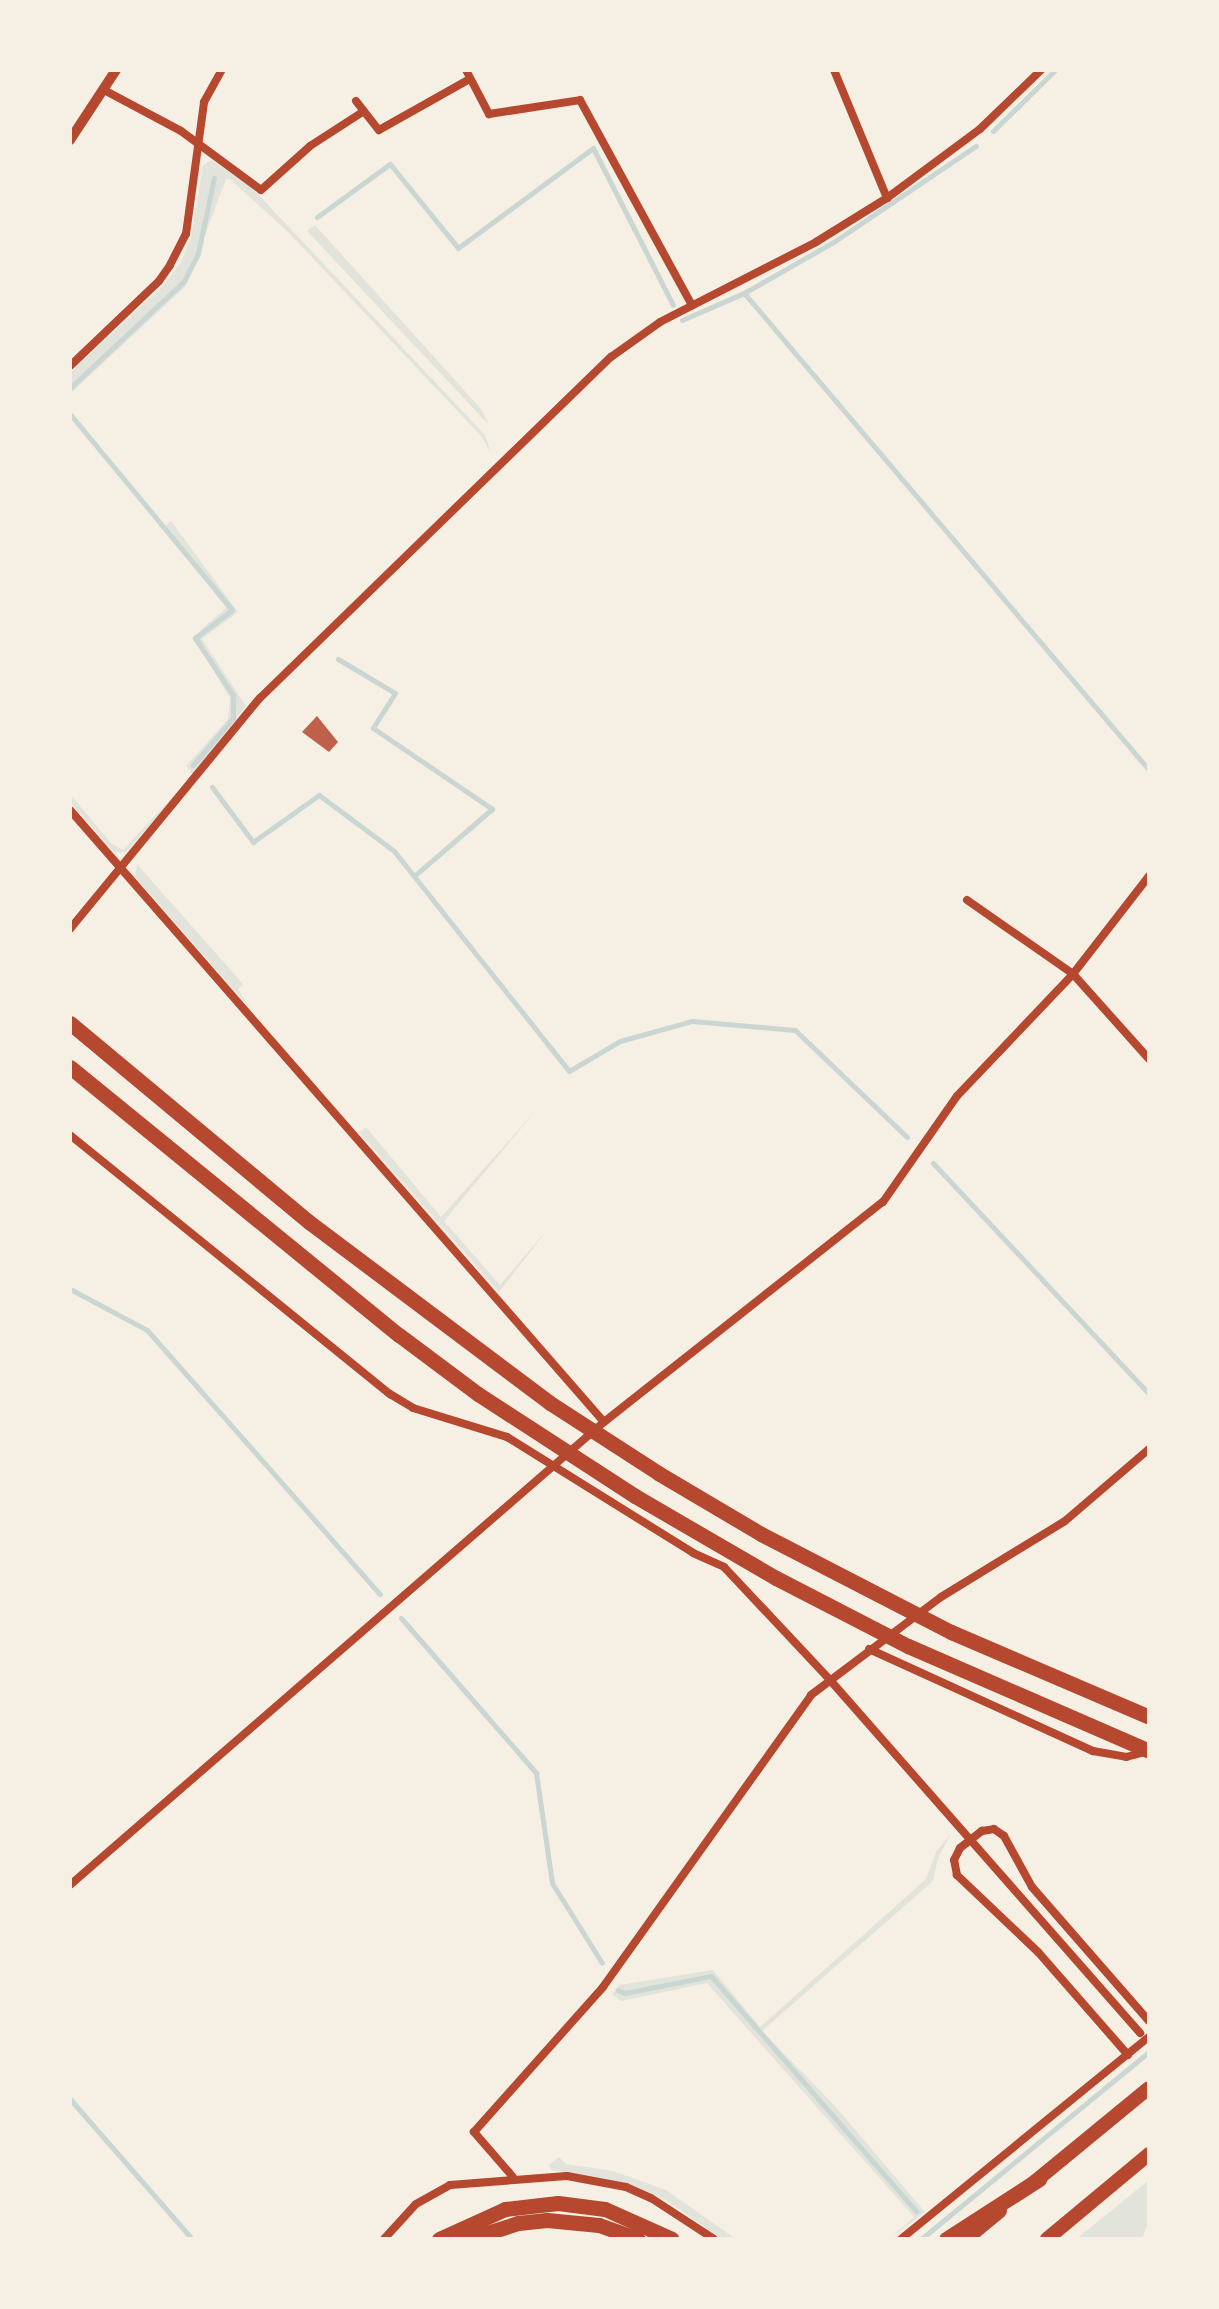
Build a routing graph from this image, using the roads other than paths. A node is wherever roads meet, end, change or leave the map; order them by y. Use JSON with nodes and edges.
{"nodes":[{"id":1,"x":116,"y":70,"type":"edge"},
{"id":2,"x":222,"y":70,"type":"edge"},
{"id":3,"x":834,"y":70,"type":"edge"},
{"id":4,"x":1041,"y":70,"type":"edge"},
{"id":5,"x":468,"y":75,"type":"edge"},
{"id":6,"x":104,"y":90,"type":"junction"},
{"id":7,"x":356,"y":101,"type":"dead end"},
{"id":8,"x":364,"y":111,"type":"junction"},
{"id":9,"x":70,"y":140,"type":"edge"},
{"id":10,"x":198,"y":145,"type":"junction"},
{"id":11,"x":887,"y":198,"type":"junction"},
{"id":12,"x":692,"y":305,"type":"junction"},
{"id":13,"x":70,"y":366,"type":"edge"},
{"id":14,"x":70,"y":810,"type":"edge"},
{"id":15,"x":122,"y":870,"type":"junction"},
{"id":16,"x":1149,"y":876,"type":"edge"},
{"id":17,"x":967,"y":900,"type":"dead end"},
{"id":18,"x":70,"y":929,"type":"edge"},
{"id":19,"x":1073,"y":974,"type":"junction"},
{"id":20,"x":70,"y":1023,"type":"edge"},
{"id":21,"x":1149,"y":1060,"type":"edge"},
{"id":22,"x":70,"y":1066,"type":"edge"},
{"id":23,"x":70,"y":1134,"type":"edge"},
{"id":24,"x":604,"y":1422,"type":"junction"},
{"id":25,"x":1149,"y":1449,"type":"edge"},
{"id":26,"x":552,"y":1467,"type":"junction"},
{"id":27,"x":868,"y":1649,"type":"junction"},
{"id":28,"x":830,"y":1680,"type":"junction"},
{"id":29,"x":1149,"y":1717,"type":"edge"},
{"id":30,"x":1149,"y":1751,"type":"edge"},
{"id":31,"x":969,"y":1840,"type":"junction"},
{"id":32,"x":70,"y":1885,"type":"edge"},
{"id":33,"x":1149,"y":2022,"type":"edge"},
{"id":34,"x":1144,"y":2035,"type":"edge"},
{"id":35,"x":1128,"y":2054,"type":"junction"},
{"id":36,"x":1149,"y":2088,"type":"edge"},
{"id":37,"x":1149,"y":2154,"type":"edge"},
{"id":38,"x":514,"y":2178,"type":"junction"},
{"id":39,"x":1039,"y":2179,"type":"junction"},
{"id":40,"x":483,"y":2224,"type":"junction"},
{"id":41,"x":384,"y":2239,"type":"edge"},
{"id":42,"x":438,"y":2239,"type":"edge"},
{"id":43,"x":468,"y":2239,"type":"edge"},
{"id":44,"x":638,"y":2239,"type":"edge"},
{"id":45,"x":672,"y":2239,"type":"edge"},
{"id":46,"x":714,"y":2239,"type":"edge"},
{"id":47,"x":901,"y":2239,"type":"edge"},
{"id":48,"x":946,"y":2239,"type":"edge"},
{"id":49,"x":966,"y":2239,"type":"edge"},
{"id":50,"x":1047,"y":2239,"type":"edge"}],
"edges":[{"from":1,"to":6,"type":"street"},
{"from":2,"to":10,"type":"street"},
{"from":3,"to":11,"type":"street"},
{"from":4,"to":11,"type":"street"},
{"from":5,"to":8,"type":"street"},
{"from":5,"to":12,"type":"street"},
{"from":6,"to":9,"type":"street"},
{"from":6,"to":10,"type":"street"},
{"from":7,"to":8,"type":"street"},
{"from":8,"to":10,"type":"street"},
{"from":10,"to":13,"type":"street"},
{"from":11,"to":12,"type":"street"},
{"from":12,"to":15,"type":"street"},
{"from":14,"to":15,"type":"street"},
{"from":15,"to":18,"type":"street"},
{"from":15,"to":24,"type":"street"},
{"from":16,"to":19,"type":"street"},
{"from":17,"to":19,"type":"street"},
{"from":19,"to":21,"type":"street"},
{"from":19,"to":24,"type":"street"},
{"from":20,"to":29,"type":"highway"},
{"from":22,"to":30,"type":"highway"},
{"from":23,"to":26,"type":"street"},
{"from":24,"to":26,"type":"street"},
{"from":25,"to":27,"type":"street"},
{"from":26,"to":28,"type":"street"},
{"from":26,"to":32,"type":"street"},
{"from":27,"to":28,"type":"street"},
{"from":27,"to":30,"type":"street"},
{"from":28,"to":31,"type":"street"},
{"from":28,"to":38,"type":"street"},
{"from":31,"to":33,"type":"street"},
{"from":31,"to":34,"type":"street"},
{"from":31,"to":35,"type":"street"},
{"from":34,"to":35,"type":"street"},
{"from":35,"to":47,"type":"street"},
{"from":36,"to":39,"type":"highway"},
{"from":37,"to":50,"type":"highway"},
{"from":38,"to":41,"type":"street"},
{"from":38,"to":46,"type":"street"},
{"from":39,"to":48,"type":"highway"},
{"from":39,"to":49,"type":"highway"},
{"from":40,"to":42,"type":"highway"},
{"from":40,"to":43,"type":"highway"},
{"from":40,"to":44,"type":"highway"},
{"from":40,"to":45,"type":"highway"}]}
